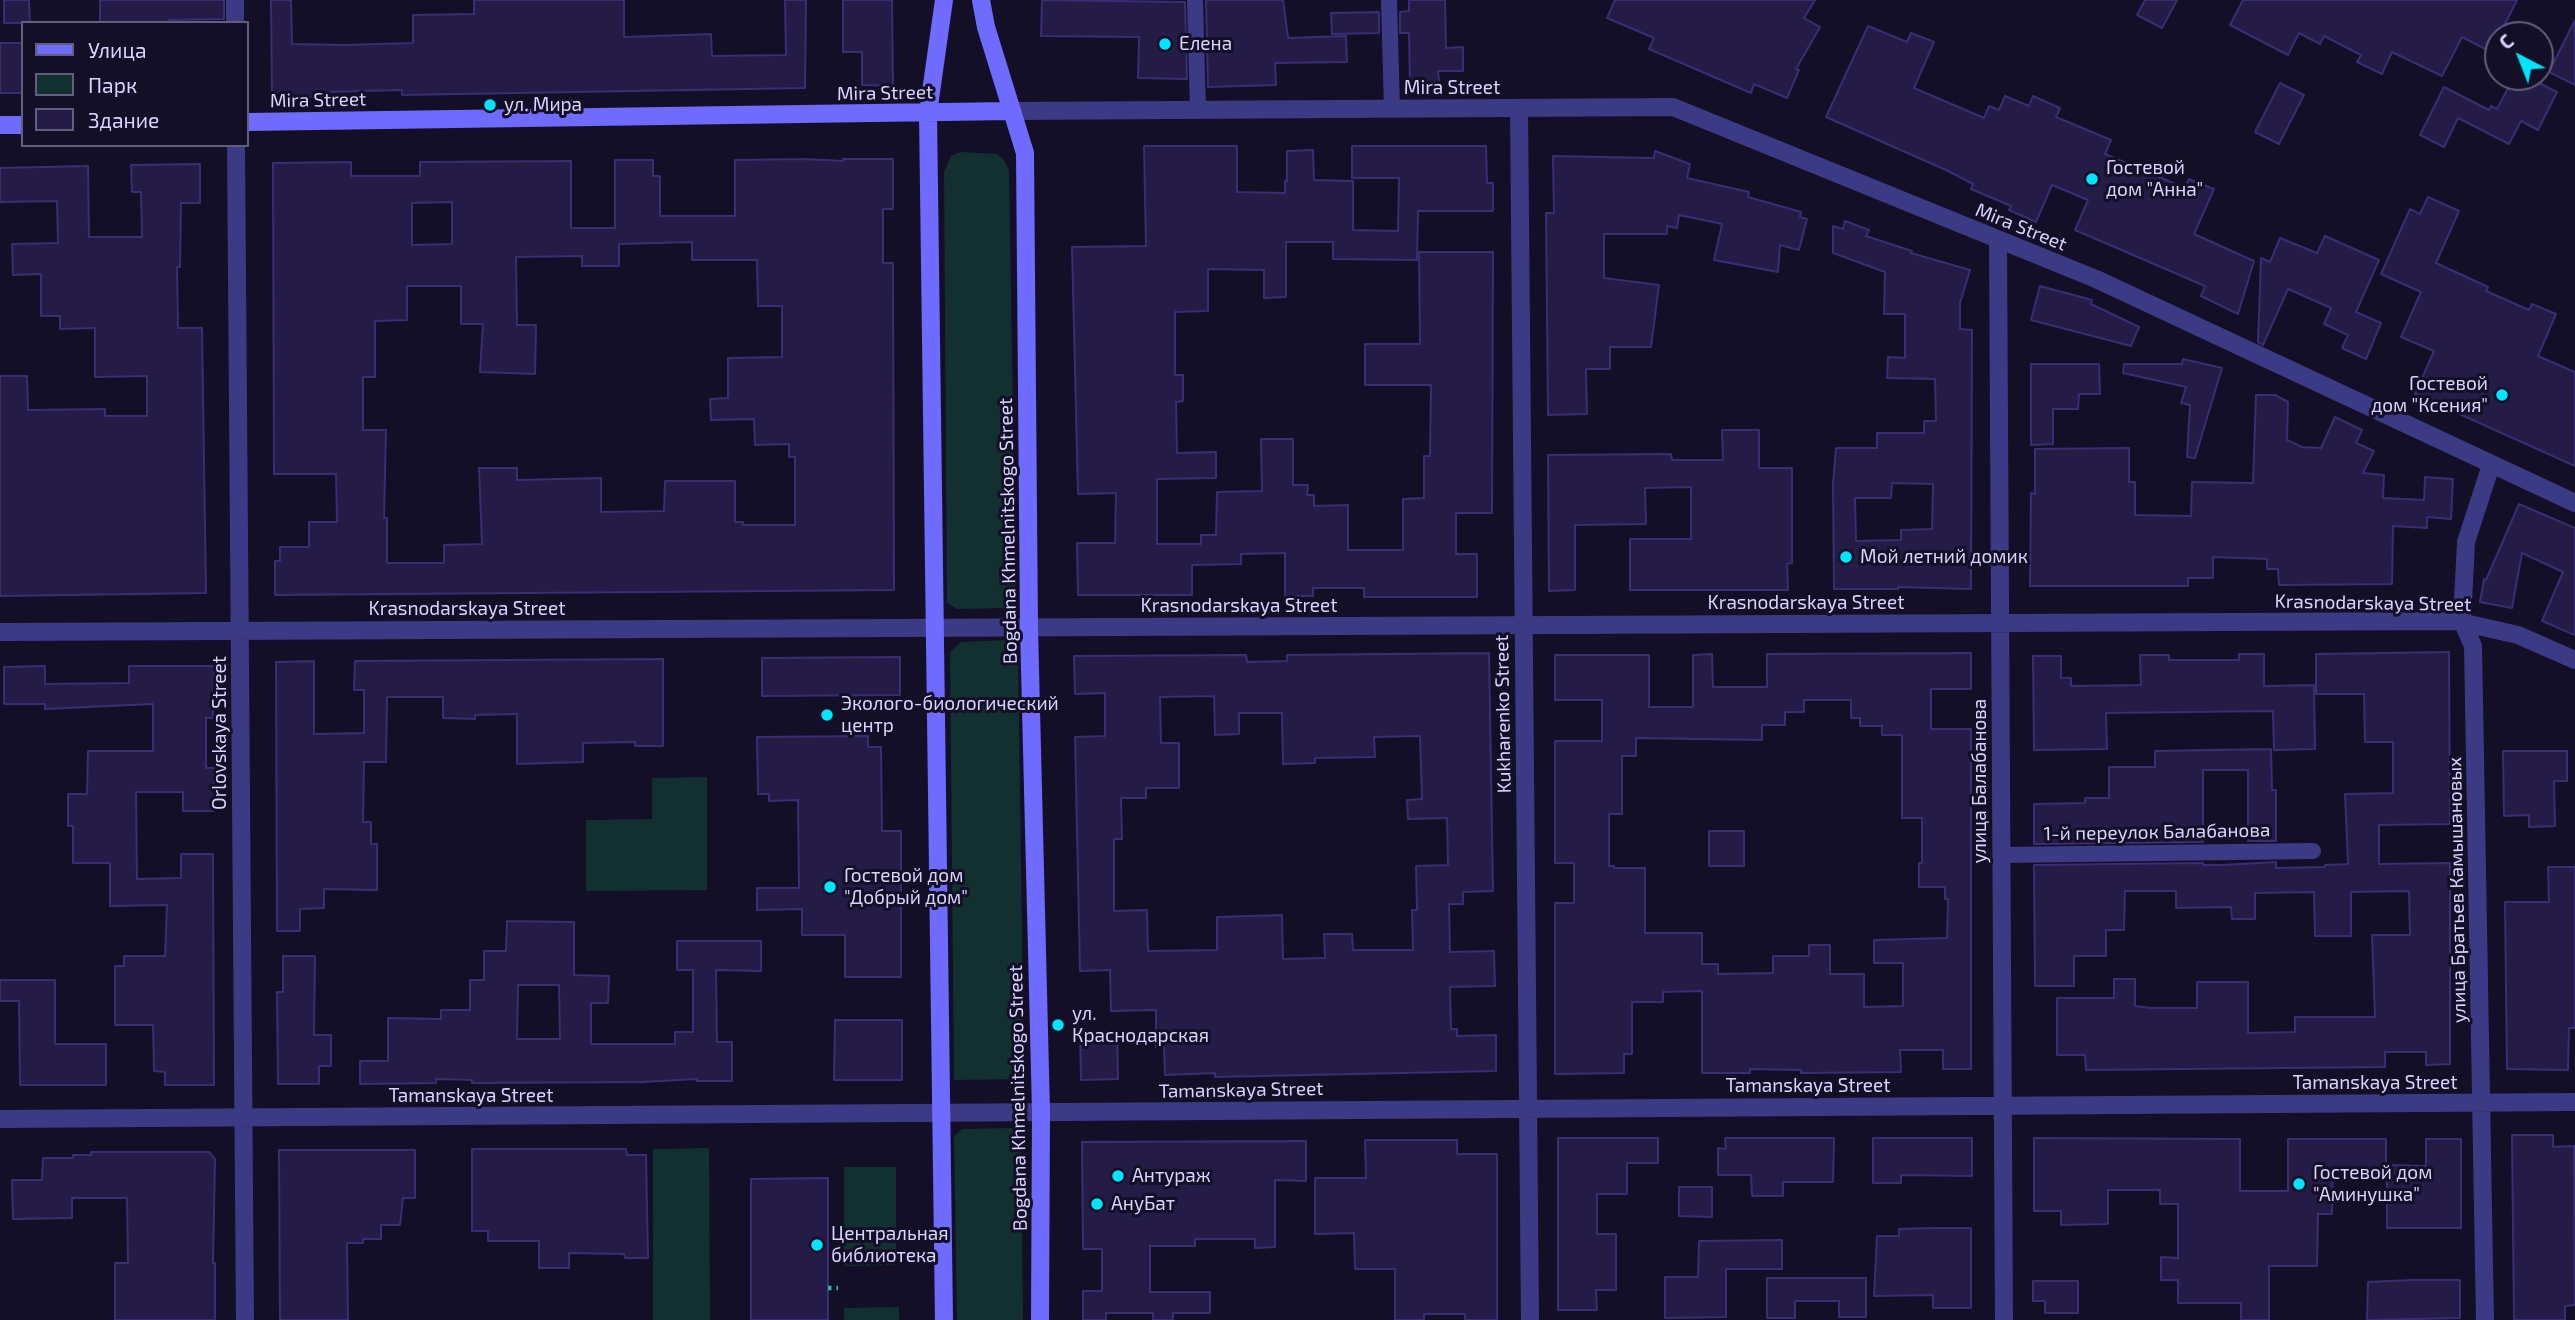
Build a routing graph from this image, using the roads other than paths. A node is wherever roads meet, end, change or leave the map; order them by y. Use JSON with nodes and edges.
{"nodes":[{"id":1,"x":235,"y":0,"type":"edge"},
{"id":2,"x":944,"y":0,"type":"edge"},
{"id":3,"x":981,"y":0,"type":"edge"},
{"id":4,"x":1195,"y":0,"type":"edge"},
{"id":5,"x":1389,"y":0,"type":"edge"},
{"id":6,"x":235,"y":21,"type":"edge"},
{"id":7,"x":1519,"y":108,"type":"junction"},
{"id":8,"x":1392,"y":109,"type":"junction"},
{"id":9,"x":1011,"y":111,"type":"junction"},
{"id":10,"x":1198,"y":111,"type":"junction"},
{"id":11,"x":928,"y":113,"type":"junction"},
{"id":12,"x":248,"y":122,"type":"edge"},
{"id":13,"x":0,"y":125,"type":"edge"},
{"id":14,"x":21,"y":125,"type":"edge"},
{"id":15,"x":236,"y":147,"type":"edge"},
{"id":16,"x":1998,"y":242,"type":"junction"},
{"id":17,"x":2491,"y":465,"type":"junction"},
{"id":18,"x":2575,"y":503,"type":"edge"},
{"id":19,"x":2462,"y":621,"type":"junction"},
{"id":20,"x":2000,"y":623,"type":"junction"},
{"id":21,"x":1523,"y":625,"type":"junction"},
{"id":22,"x":935,"y":628,"type":"junction"},
{"id":23,"x":1029,"y":628,"type":"junction"},
{"id":24,"x":240,"y":631,"type":"junction"},
{"id":25,"x":0,"y":632,"type":"edge"},
{"id":26,"x":2575,"y":660,"type":"edge"},
{"id":27,"x":2313,"y":851,"type":"dead end"},
{"id":28,"x":2001,"y":855,"type":"junction"},
{"id":29,"x":2575,"y":1102,"type":"edge"},
{"id":30,"x":2482,"y":1103,"type":"junction"},
{"id":31,"x":2003,"y":1107,"type":"junction"},
{"id":32,"x":1528,"y":1108,"type":"junction"},
{"id":33,"x":1041,"y":1112,"type":"junction"},
{"id":34,"x":942,"y":1114,"type":"junction"},
{"id":35,"x":244,"y":1118,"type":"junction"},
{"id":36,"x":0,"y":1119,"type":"edge"},
{"id":37,"x":245,"y":1320,"type":"edge"},
{"id":38,"x":944,"y":1320,"type":"edge"},
{"id":39,"x":1040,"y":1320,"type":"edge"},
{"id":40,"x":1530,"y":1320,"type":"edge"},
{"id":41,"x":2004,"y":1320,"type":"edge"},
{"id":42,"x":2485,"y":1320,"type":"edge"}],
"edges":[{"from":1,"to":6,"type":"street"},
{"from":2,"to":11,"type":"main road"},
{"from":3,"to":9,"type":"main road","name":"Bogdana Khmelnitskogo Street"},
{"from":4,"to":10,"type":"lane"},
{"from":5,"to":8,"type":"lane"},
{"from":7,"to":8,"type":"street","name":"Mira Street"},
{"from":7,"to":16,"type":"street","name":"Mira Street"},
{"from":7,"to":21,"type":"street","name":"Kukharenko Street"},
{"from":8,"to":10,"type":"street","name":"Mira Street"},
{"from":9,"to":10,"type":"street","name":"Mira Street"},
{"from":9,"to":11,"type":"main road","name":"Mira Street"},
{"from":9,"to":23,"type":"main road","name":"Bogdana Khmelnitskogo Street"},
{"from":11,"to":12,"type":"main road","name":"Mira Street"},
{"from":11,"to":22,"type":"main road"},
{"from":13,"to":14,"type":"main road"},
{"from":15,"to":24,"type":"street","name":"Orlovskaya Street"},
{"from":16,"to":17,"type":"street","name":"Mira Street"},
{"from":16,"to":20,"type":"street","name":"улица Балабанова"},
{"from":17,"to":18,"type":"street","name":"Mira Street"},
{"from":17,"to":19,"type":"street","name":"улица Братьев Камышановых"},
{"from":19,"to":20,"type":"street","name":"Krasnodarskaya Street"},
{"from":19,"to":26,"type":"street","name":"Krasnodarskaya Street"},
{"from":19,"to":30,"type":"street","name":"улица Братьев Камышановых"},
{"from":20,"to":21,"type":"street","name":"Krasnodarskaya Street"},
{"from":20,"to":28,"type":"street","name":"улица Балабанова"},
{"from":21,"to":23,"type":"street","name":"Krasnodarskaya Street"},
{"from":21,"to":32,"type":"street","name":"Kukharenko Street"},
{"from":22,"to":23,"type":"street","name":"Krasnodarskaya Street"},
{"from":22,"to":24,"type":"street","name":"Krasnodarskaya Street"},
{"from":22,"to":34,"type":"main road"},
{"from":23,"to":33,"type":"main road","name":"Bogdana Khmelnitskogo Street"},
{"from":24,"to":25,"type":"street","name":"Krasnodarskaya Street"},
{"from":24,"to":35,"type":"street","name":"Orlovskaya Street"},
{"from":27,"to":28,"type":"lane","name":"1-й переулок Балабанова"},
{"from":28,"to":31,"type":"street","name":"улица Балабанова"},
{"from":29,"to":30,"type":"street","name":"Tamanskaya Street"},
{"from":30,"to":31,"type":"street","name":"Tamanskaya Street"},
{"from":30,"to":42,"type":"street","name":"улица Братьев Камышановых"},
{"from":31,"to":32,"type":"street","name":"Tamanskaya Street"},
{"from":31,"to":41,"type":"street","name":"улица Балабанова"},
{"from":32,"to":33,"type":"street","name":"Tamanskaya Street"},
{"from":32,"to":40,"type":"street","name":"Kukharenko Street"},
{"from":33,"to":34,"type":"street","name":"Tamanskaya Street"},
{"from":33,"to":39,"type":"main road","name":"Bogdana Khmelnitskogo Street"},
{"from":34,"to":35,"type":"street","name":"Tamanskaya Street"},
{"from":34,"to":38,"type":"main road"},
{"from":35,"to":36,"type":"street","name":"Tamanskaya Street"},
{"from":35,"to":37,"type":"street","name":"Orlovskaya Street"}]}
